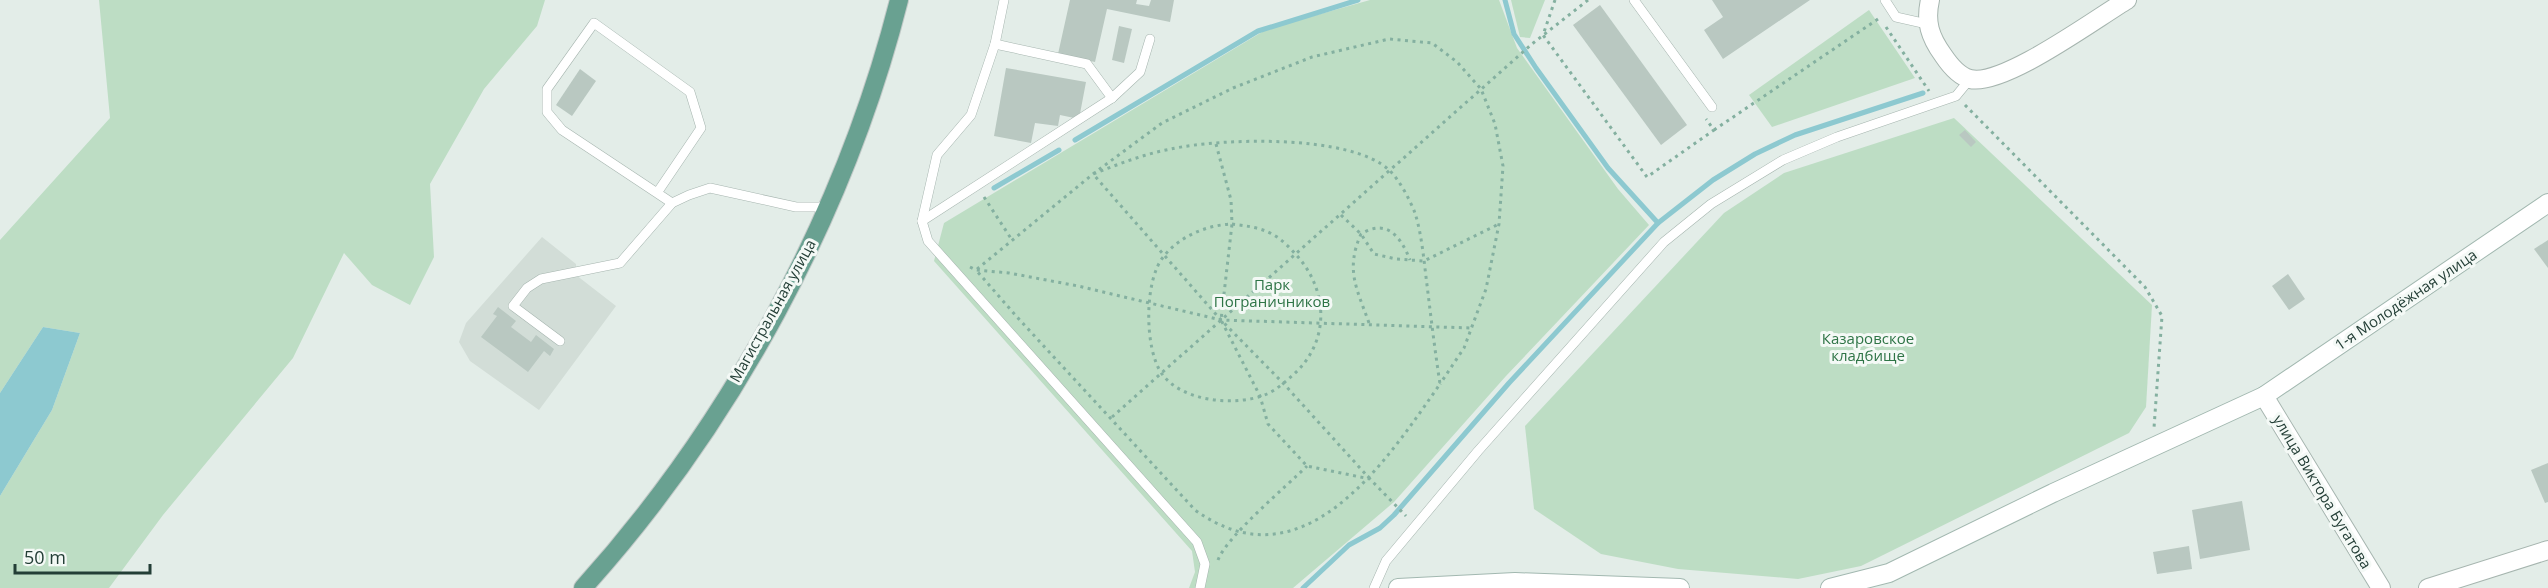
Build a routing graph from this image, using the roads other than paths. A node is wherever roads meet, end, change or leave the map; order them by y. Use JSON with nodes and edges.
{"nodes":[{"id":1,"x":899,"y":0,"type":"edge"},
{"id":2,"x":1004,"y":0,"type":"edge"},
{"id":3,"x":1634,"y":0,"type":"edge"},
{"id":4,"x":1885,"y":0,"type":"edge"},
{"id":5,"x":1930,"y":0,"type":"edge"},
{"id":6,"x":2127,"y":0,"type":"edge"},
{"id":7,"x":1927,"y":24,"type":"junction"},
{"id":8,"x":1150,"y":39,"type":"dead end"},
{"id":9,"x":995,"y":44,"type":"junction"},
{"id":10,"x":1970,"y":79,"type":"junction"},
{"id":11,"x":1112,"y":98,"type":"junction"},
{"id":12,"x":1712,"y":107,"type":"dead end"},
{"id":13,"x":657,"y":193,"type":"junction"},
{"id":14,"x":672,"y":203,"type":"junction"},
{"id":15,"x":2548,"y":203,"type":"edge"},
{"id":16,"x":828,"y":207,"type":"junction"},
{"id":17,"x":922,"y":221,"type":"junction"},
{"id":18,"x":560,"y":341,"type":"dead end"},
{"id":19,"x":2264,"y":396,"type":"junction"},
{"id":20,"x":2548,"y":550,"type":"edge"},
{"id":21,"x":583,"y":588,"type":"edge"},
{"id":22,"x":1200,"y":588,"type":"edge"},
{"id":23,"x":1374,"y":588,"type":"edge"},
{"id":24,"x":1398,"y":588,"type":"edge"},
{"id":25,"x":1680,"y":588,"type":"edge"},
{"id":26,"x":1830,"y":588,"type":"edge"},
{"id":27,"x":2381,"y":588,"type":"edge"},
{"id":28,"x":2428,"y":588,"type":"edge"}],
"edges":[{"from":1,"to":16,"type":"main road","name":"Магистральная улица"},
{"from":2,"to":9,"type":"lane"},
{"from":3,"to":12,"type":"lane"},
{"from":4,"to":7,"type":"lane"},
{"from":5,"to":7,"type":"street"},
{"from":6,"to":10,"type":"street"},
{"from":7,"to":10,"type":"street"},
{"from":8,"to":11,"type":"lane"},
{"from":9,"to":11,"type":"lane"},
{"from":9,"to":17,"type":"lane"},
{"from":10,"to":23,"type":"lane"},
{"from":11,"to":17,"type":"lane"},
{"from":13,"to":13,"type":"lane"},
{"from":13,"to":14,"type":"lane"},
{"from":14,"to":16,"type":"lane"},
{"from":14,"to":18,"type":"lane"},
{"from":15,"to":19,"type":"street","name":"1-я Молодёжная улица"},
{"from":16,"to":21,"type":"main road","name":"Магистральная улица"},
{"from":17,"to":22,"type":"lane"},
{"from":19,"to":26,"type":"street","name":"1-я Молодёжная улица"},
{"from":19,"to":27,"type":"street","name":"улица Виктора Бугатова"},
{"from":20,"to":28,"type":"street"},
{"from":24,"to":25,"type":"street"}]}
